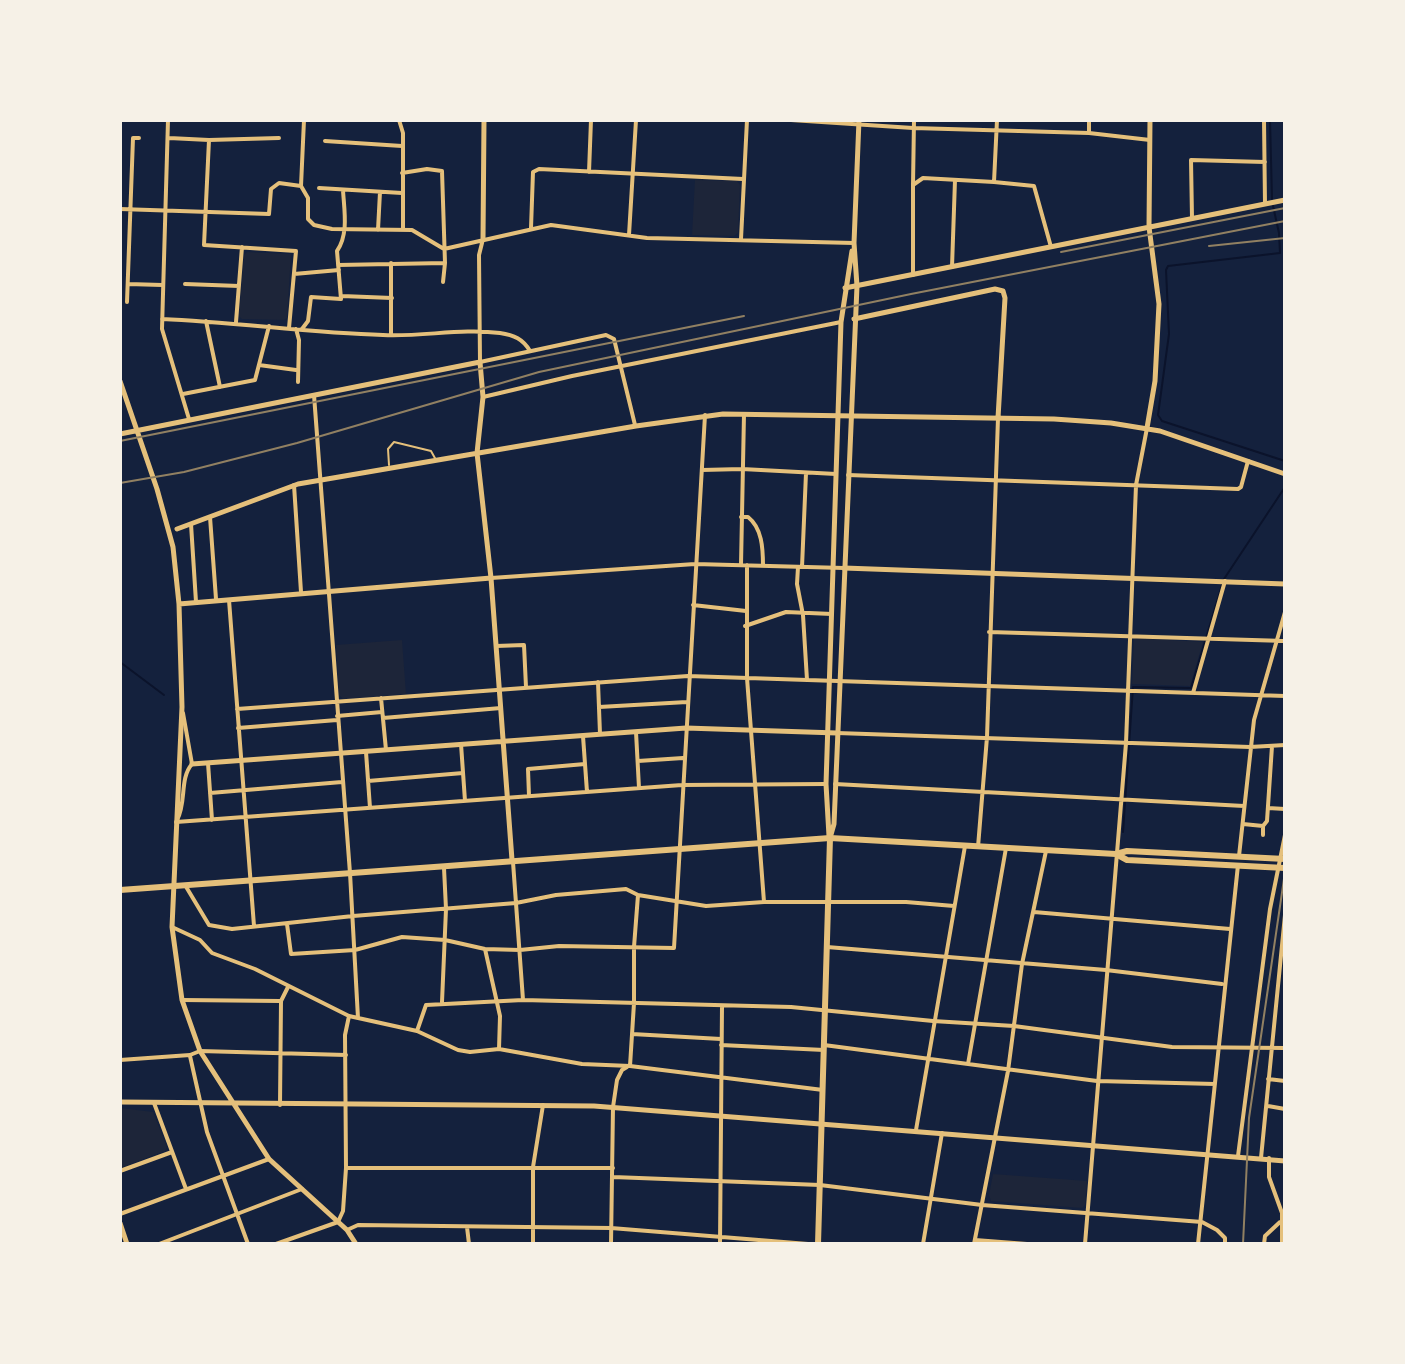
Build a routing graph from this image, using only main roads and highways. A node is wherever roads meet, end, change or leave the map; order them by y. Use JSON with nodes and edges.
{"nodes":[{"id":1,"x":830,"y":838,"type":"junction"},
{"id":2,"x":1116,"y":854,"type":"junction"},
{"id":3,"x":1282,"y":859,"type":"edge"},
{"id":4,"x":1282,"y":868,"type":"edge"},
{"id":5,"x":120,"y":890,"type":"edge"},
{"id":6,"x":818,"y":1244,"type":"edge"}],
"edges":[{"from":1,"to":2,"type":"highway"},
{"from":1,"to":5,"type":"highway"},
{"from":1,"to":6,"type":"highway"},
{"from":2,"to":3,"type":"highway"},
{"from":2,"to":4,"type":"highway"}]}
